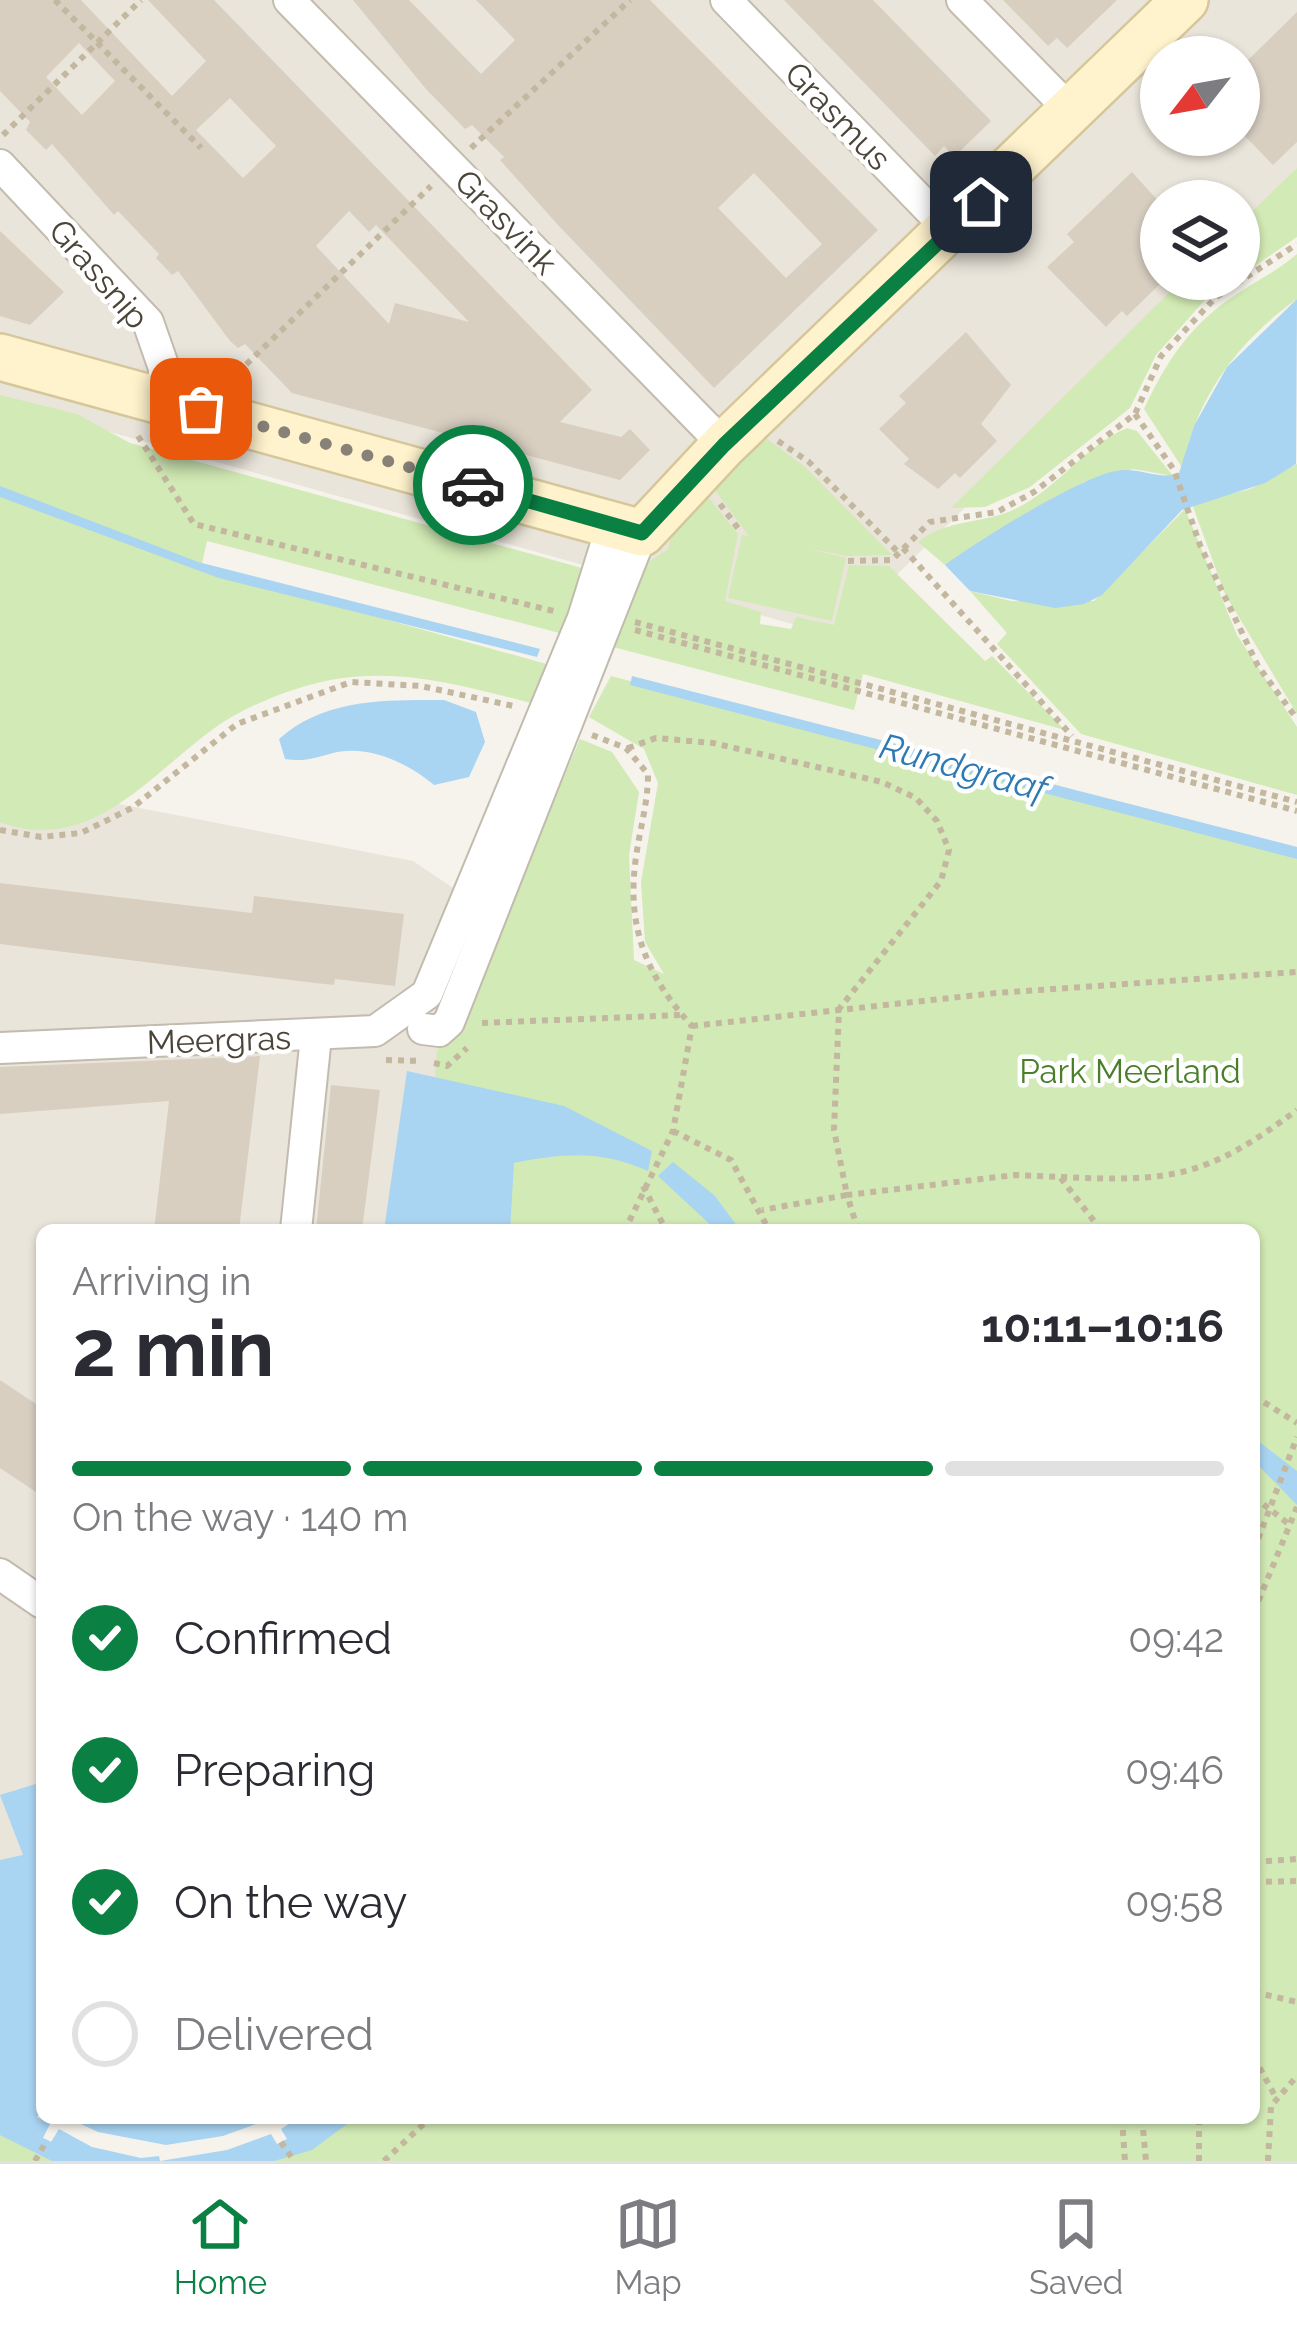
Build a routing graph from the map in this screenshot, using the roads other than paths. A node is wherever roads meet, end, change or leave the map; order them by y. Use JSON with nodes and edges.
{"nodes":[{"id":1,"x":289,"y":0,"type":"edge"},
{"id":2,"x":726,"y":0,"type":"edge"},
{"id":3,"x":962,"y":0,"type":"edge"},
{"id":4,"x":1185,"y":0,"type":"edge"},
{"id":5,"x":1073,"y":113,"type":"junction"},
{"id":6,"x":0,"y":165,"type":"edge"},
{"id":7,"x":950,"y":231,"type":"junction"},
{"id":8,"x":0,"y":357,"type":"edge"},
{"id":9,"x":182,"y":404,"type":"junction"},
{"id":10,"x":737,"y":432,"type":"junction"},
{"id":11,"x":627,"y":529,"type":"junction"},
{"id":12,"x":555,"y":719,"type":"junction"},
{"id":13,"x":423,"y":1029,"type":"dead end"},
{"id":14,"x":316,"y":1036,"type":"junction"},
{"id":15,"x":0,"y":1048,"type":"edge"},
{"id":16,"x":297,"y":1224,"type":"edge"},
{"id":17,"x":0,"y":1574,"type":"edge"},
{"id":18,"x":36,"y":1599,"type":"edge"}],
"edges":[{"from":1,"to":10,"type":"street","name":"Grasvink"},
{"from":2,"to":7,"type":"street","name":"Grasmus"},
{"from":3,"to":5,"type":"street"},
{"from":4,"to":5,"type":"street"},
{"from":5,"to":7,"type":"street"},
{"from":6,"to":9,"type":"street","name":"Grassnip"},
{"from":7,"to":10,"type":"street"},
{"from":8,"to":9,"type":"street"},
{"from":9,"to":11,"type":"street"},
{"from":10,"to":11,"type":"street"},
{"from":11,"to":12,"type":"street"},
{"from":11,"to":12,"type":"street"},
{"from":12,"to":13,"type":"street"},
{"from":12,"to":14,"type":"street","name":"Meergras"},
{"from":14,"to":15,"type":"street","name":"Meergras"},
{"from":14,"to":16,"type":"street"},
{"from":17,"to":18,"type":"street"}]}
